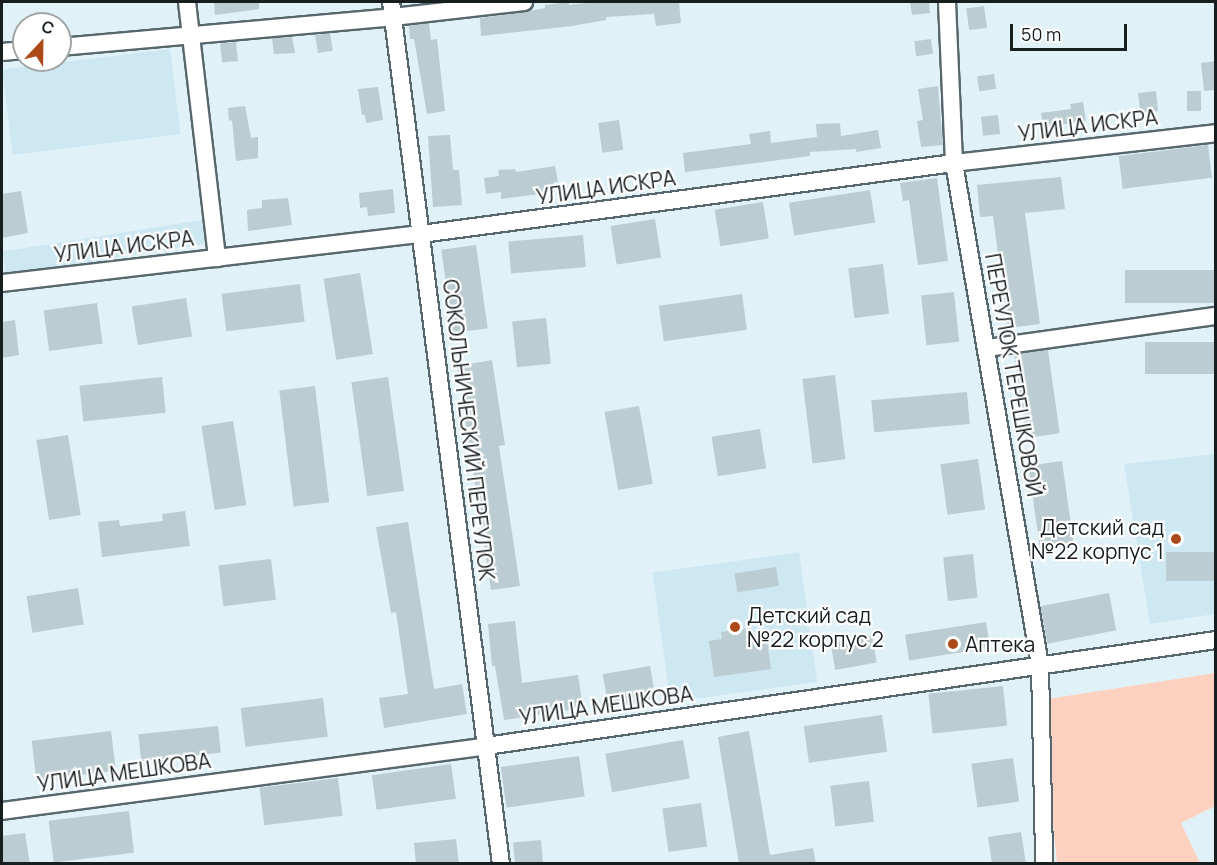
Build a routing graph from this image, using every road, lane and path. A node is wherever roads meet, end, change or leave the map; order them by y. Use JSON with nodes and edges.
{"nodes":[{"id":1,"x":187,"y":2,"type":"edge"},
{"id":2,"x":524,"y":2,"type":"edge"},
{"id":3,"x":947,"y":2,"type":"edge"},
{"id":4,"x":392,"y":9,"type":"edge"},
{"id":5,"x":192,"y":35,"type":"junction"},
{"id":6,"x":72,"y":46,"type":"edge"},
{"id":7,"x":1215,"y":133,"type":"edge"},
{"id":8,"x":954,"y":163,"type":"junction"},
{"id":9,"x":421,"y":234,"type":"junction"},
{"id":10,"x":217,"y":258,"type":"junction"},
{"id":11,"x":2,"y":283,"type":"edge"},
{"id":12,"x":1215,"y":316,"type":"edge"},
{"id":13,"x":987,"y":348,"type":"junction"},
{"id":14,"x":1215,"y":640,"type":"edge"},
{"id":15,"x":1040,"y":665,"type":"junction"},
{"id":16,"x":486,"y":746,"type":"junction"},
{"id":17,"x":2,"y":811,"type":"edge"},
{"id":18,"x":501,"y":864,"type":"edge"},
{"id":19,"x":1044,"y":864,"type":"edge"}],
"edges":[{"from":1,"to":5,"type":"street"},
{"from":2,"to":4,"type":"street"},
{"from":3,"to":8,"type":"street","name":"ПЕРЕУЛОК ТЕРЕШКОВОЙ"},
{"from":4,"to":5,"type":"street"},
{"from":4,"to":9,"type":"street","name":"СОКОЛЬНИЧЕСКИЙ ПЕРЕУЛОК"},
{"from":5,"to":6,"type":"street"},
{"from":5,"to":10,"type":"street"},
{"from":7,"to":8,"type":"street","name":"УЛИЦА ИСКРА"},
{"from":8,"to":9,"type":"street","name":"УЛИЦА ИСКРА"},
{"from":8,"to":13,"type":"street","name":"ПЕРЕУЛОК ТЕРЕШКОВОЙ"},
{"from":9,"to":10,"type":"street","name":"УЛИЦА ИСКРА"},
{"from":9,"to":16,"type":"street","name":"СОКОЛЬНИЧЕСКИЙ ПЕРЕУЛОК"},
{"from":10,"to":11,"type":"street","name":"УЛИЦА ИСКРА"},
{"from":12,"to":13,"type":"street"},
{"from":13,"to":15,"type":"street","name":"ПЕРЕУЛОК ТЕРЕШКОВОЙ"},
{"from":14,"to":15,"type":"street","name":"УЛИЦА МЕШКОВА"},
{"from":15,"to":16,"type":"street","name":"УЛИЦА МЕШКОВА"},
{"from":15,"to":19,"type":"street","name":"ПЕРЕУЛОК ТЕРЕШКОВОЙ"},
{"from":16,"to":17,"type":"street","name":"УЛИЦА МЕШКОВА"},
{"from":16,"to":18,"type":"street","name":"СОКОЛЬНИЧЕСКИЙ ПЕРЕУЛОК"}]}
